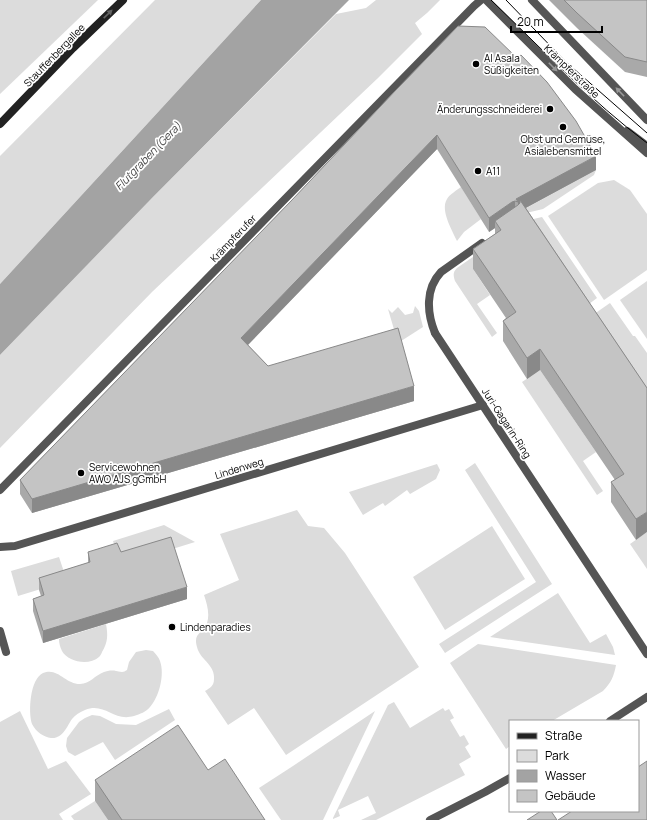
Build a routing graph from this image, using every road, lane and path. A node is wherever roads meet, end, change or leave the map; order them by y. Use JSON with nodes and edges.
{"nodes":[{"id":1,"x":123,"y":0,"type":"edge"},
{"id":2,"x":481,"y":0,"type":"edge"},
{"id":3,"x":486,"y":0,"type":"edge"},
{"id":4,"x":532,"y":0,"type":"edge"},
{"id":5,"x":603,"y":114,"type":"junction"},
{"id":6,"x":647,"y":120,"type":"edge"},
{"id":7,"x":0,"y":124,"type":"edge"},
{"id":8,"x":647,"y":146,"type":"edge"},
{"id":9,"x":647,"y":153,"type":"edge"},
{"id":10,"x":490,"y":238,"type":"edge"},
{"id":11,"x":483,"y":405,"type":"junction"},
{"id":12,"x":0,"y":490,"type":"edge"},
{"id":13,"x":0,"y":547,"type":"edge"},
{"id":14,"x":0,"y":631,"type":"edge"},
{"id":15,"x":6,"y":652,"type":"dead end"},
{"id":16,"x":647,"y":654,"type":"edge"},
{"id":17,"x":647,"y":697,"type":"edge"},
{"id":18,"x":612,"y":720,"type":"edge"},
{"id":19,"x":509,"y":779,"type":"edge"},
{"id":20,"x":430,"y":820,"type":"edge"}],
"edges":[{"from":7,"to":1,"type":"main road","name":"Stauffenbergallee","one_way":true},
{"from":2,"to":12,"type":"street","name":"Krämpferufer"},
{"from":3,"to":5,"type":"street","name":"Krämpferstraße","one_way":true},
{"from":6,"to":4,"type":"street","name":"Krämpferstraße","one_way":true},
{"from":5,"to":8,"type":"street"},
{"from":5,"to":9,"type":"street","name":"Krämpferstraße"},
{"from":10,"to":11,"type":"street","name":"Juri-Gagarin-Ring"},
{"from":11,"to":13,"type":"street","name":"Lindenweg"},
{"from":11,"to":16,"type":"street","name":"Juri-Gagarin-Ring"},
{"from":14,"to":15,"type":"street"},
{"from":17,"to":18,"type":"street"},
{"from":19,"to":20,"type":"street"}]}
